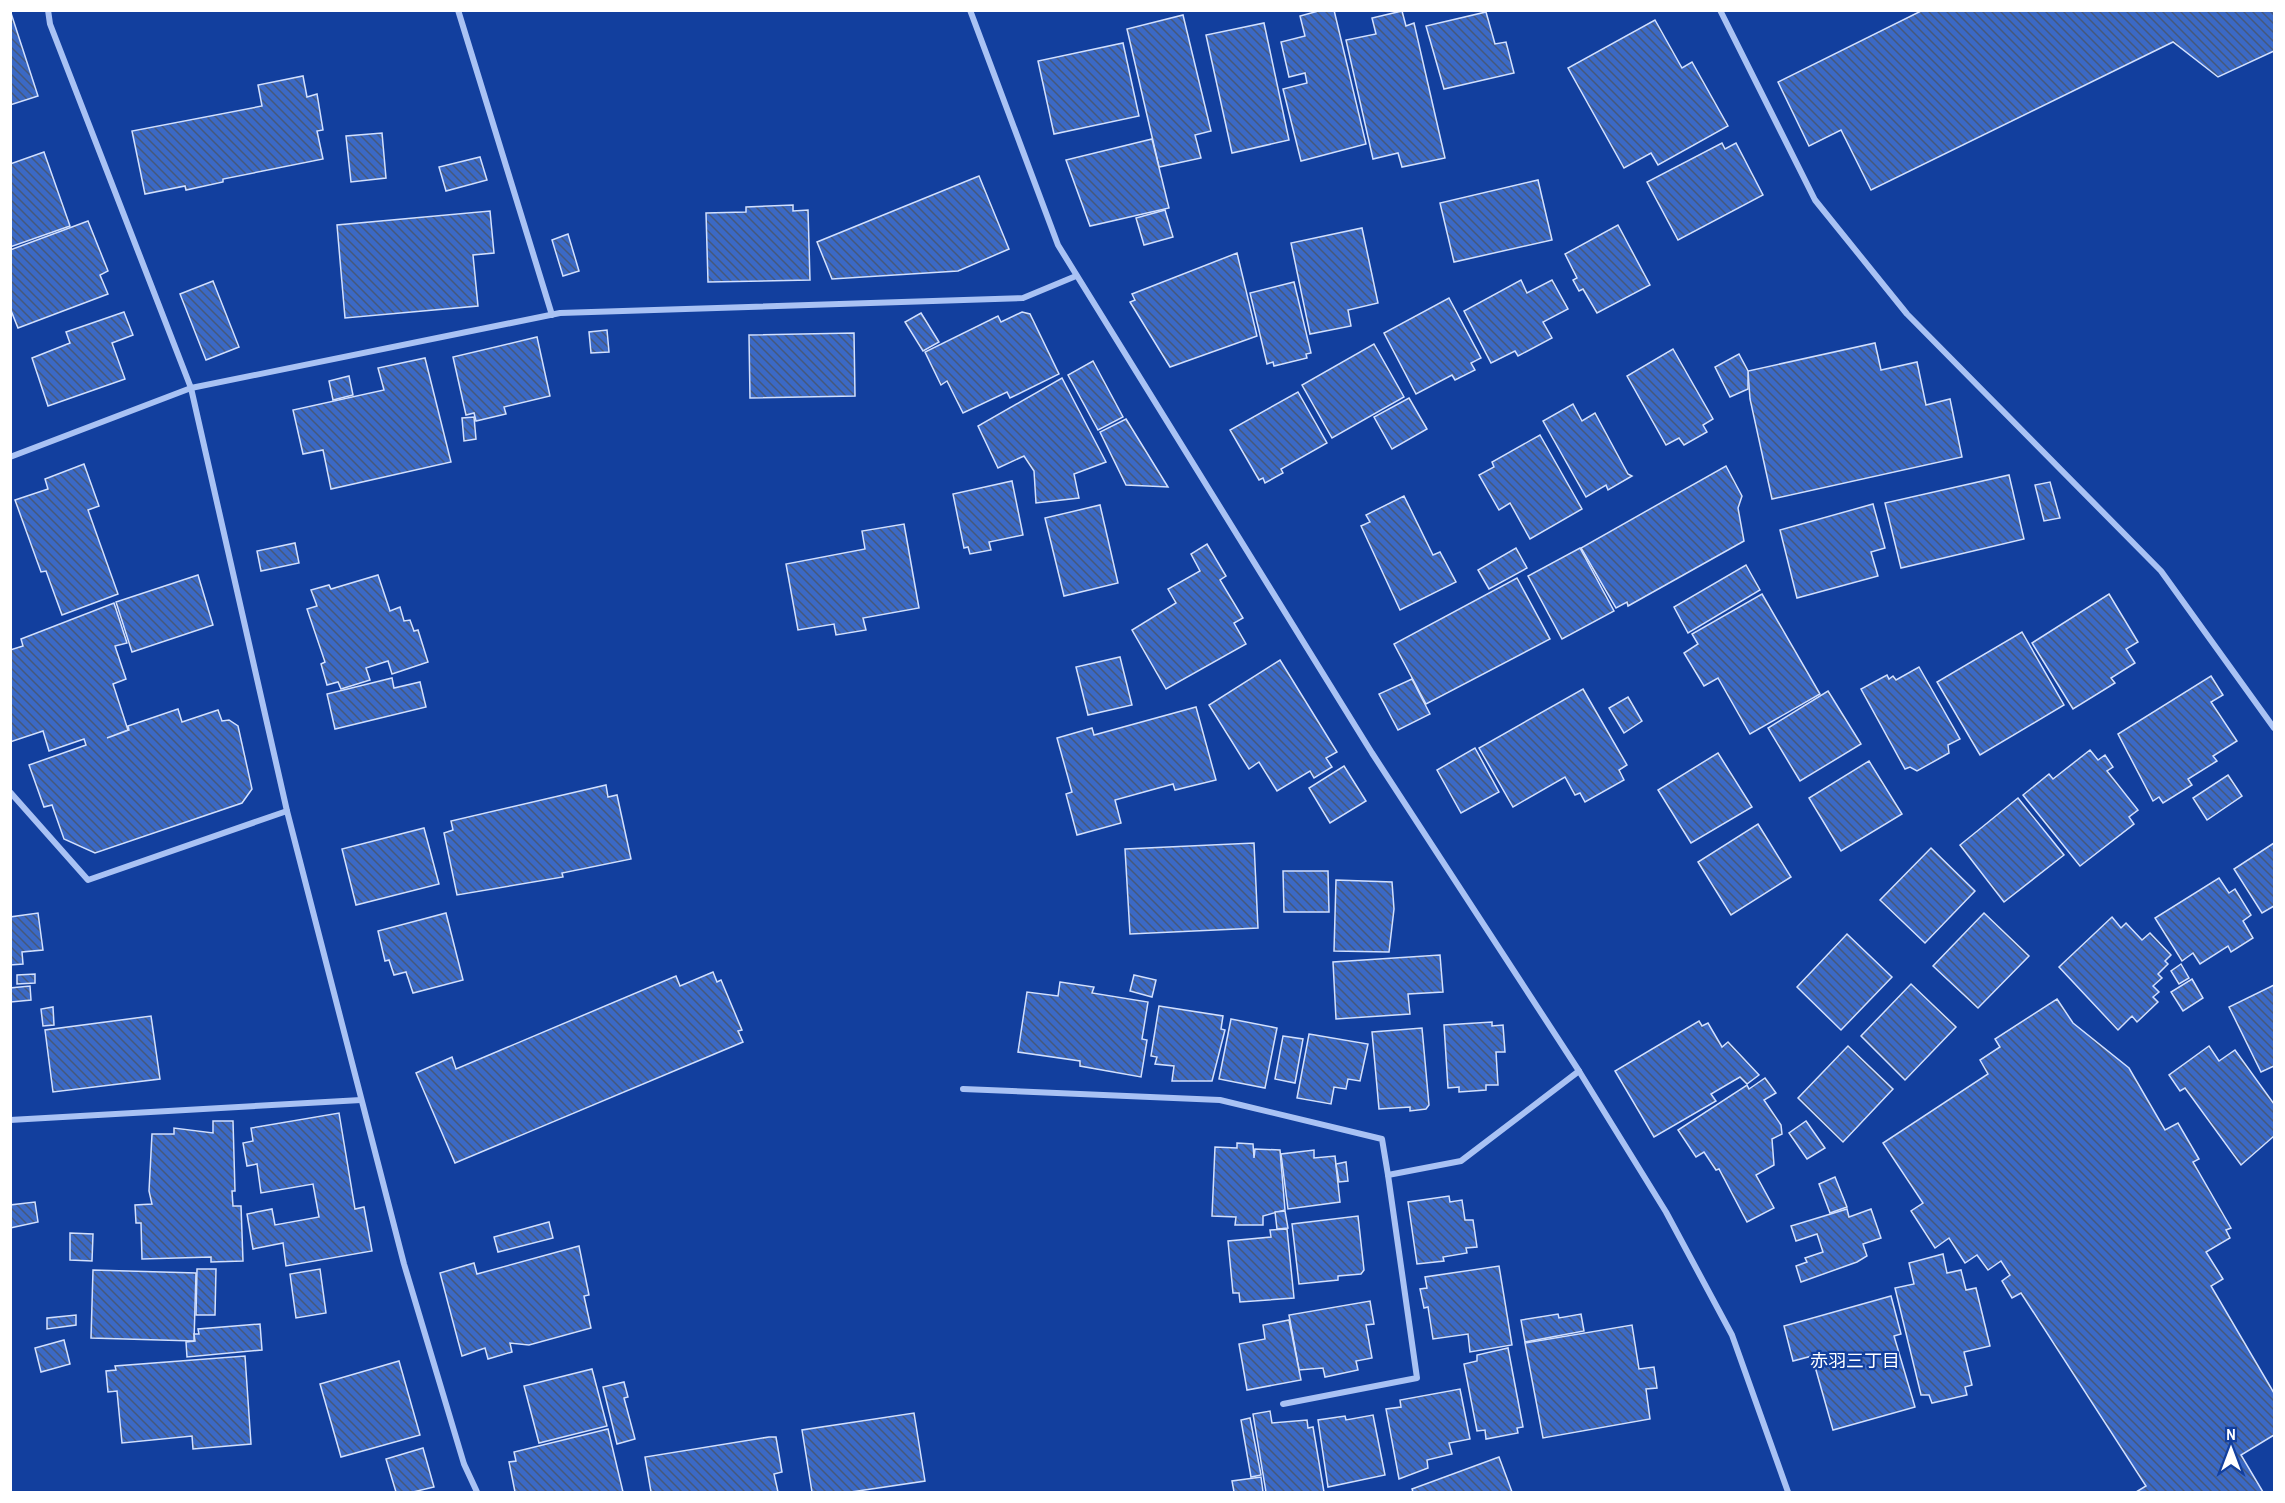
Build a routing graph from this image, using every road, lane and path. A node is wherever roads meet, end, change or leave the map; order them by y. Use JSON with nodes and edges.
{"nodes":[{"id":1,"x":48,"y":10,"type":"edge"},
{"id":2,"x":458,"y":10,"type":"edge"},
{"id":3,"x":970,"y":10,"type":"edge"},
{"id":4,"x":1720,"y":10,"type":"edge"},
{"id":5,"x":1076,"y":276,"type":"junction"},
{"id":6,"x":552,"y":315,"type":"junction"},
{"id":7,"x":191,"y":388,"type":"junction"},
{"id":8,"x":10,"y":457,"type":"edge"},
{"id":9,"x":2274,"y":728,"type":"edge"},
{"id":10,"x":10,"y":792,"type":"edge"},
{"id":11,"x":287,"y":811,"type":"junction"},
{"id":12,"x":1579,"y":1071,"type":"junction"},
{"id":13,"x":963,"y":1089,"type":"dead end"},
{"id":14,"x":361,"y":1100,"type":"junction"},
{"id":15,"x":10,"y":1120,"type":"edge"},
{"id":16,"x":1388,"y":1175,"type":"junction"},
{"id":17,"x":1282,"y":1404,"type":"dead end"},
{"id":18,"x":477,"y":1492,"type":"edge"},
{"id":19,"x":1788,"y":1492,"type":"edge"}],
"edges":[{"from":1,"to":7,"type":"street"},
{"from":2,"to":6,"type":"street"},
{"from":3,"to":5,"type":"street"},
{"from":4,"to":9,"type":"street"},
{"from":5,"to":6,"type":"street"},
{"from":5,"to":12,"type":"street"},
{"from":6,"to":7,"type":"street"},
{"from":7,"to":8,"type":"street"},
{"from":7,"to":11,"type":"street"},
{"from":10,"to":11,"type":"street"},
{"from":11,"to":14,"type":"street"},
{"from":12,"to":16,"type":"street"},
{"from":12,"to":19,"type":"street"},
{"from":13,"to":16,"type":"street"},
{"from":14,"to":15,"type":"street"},
{"from":14,"to":18,"type":"street"},
{"from":16,"to":17,"type":"street"}]}
